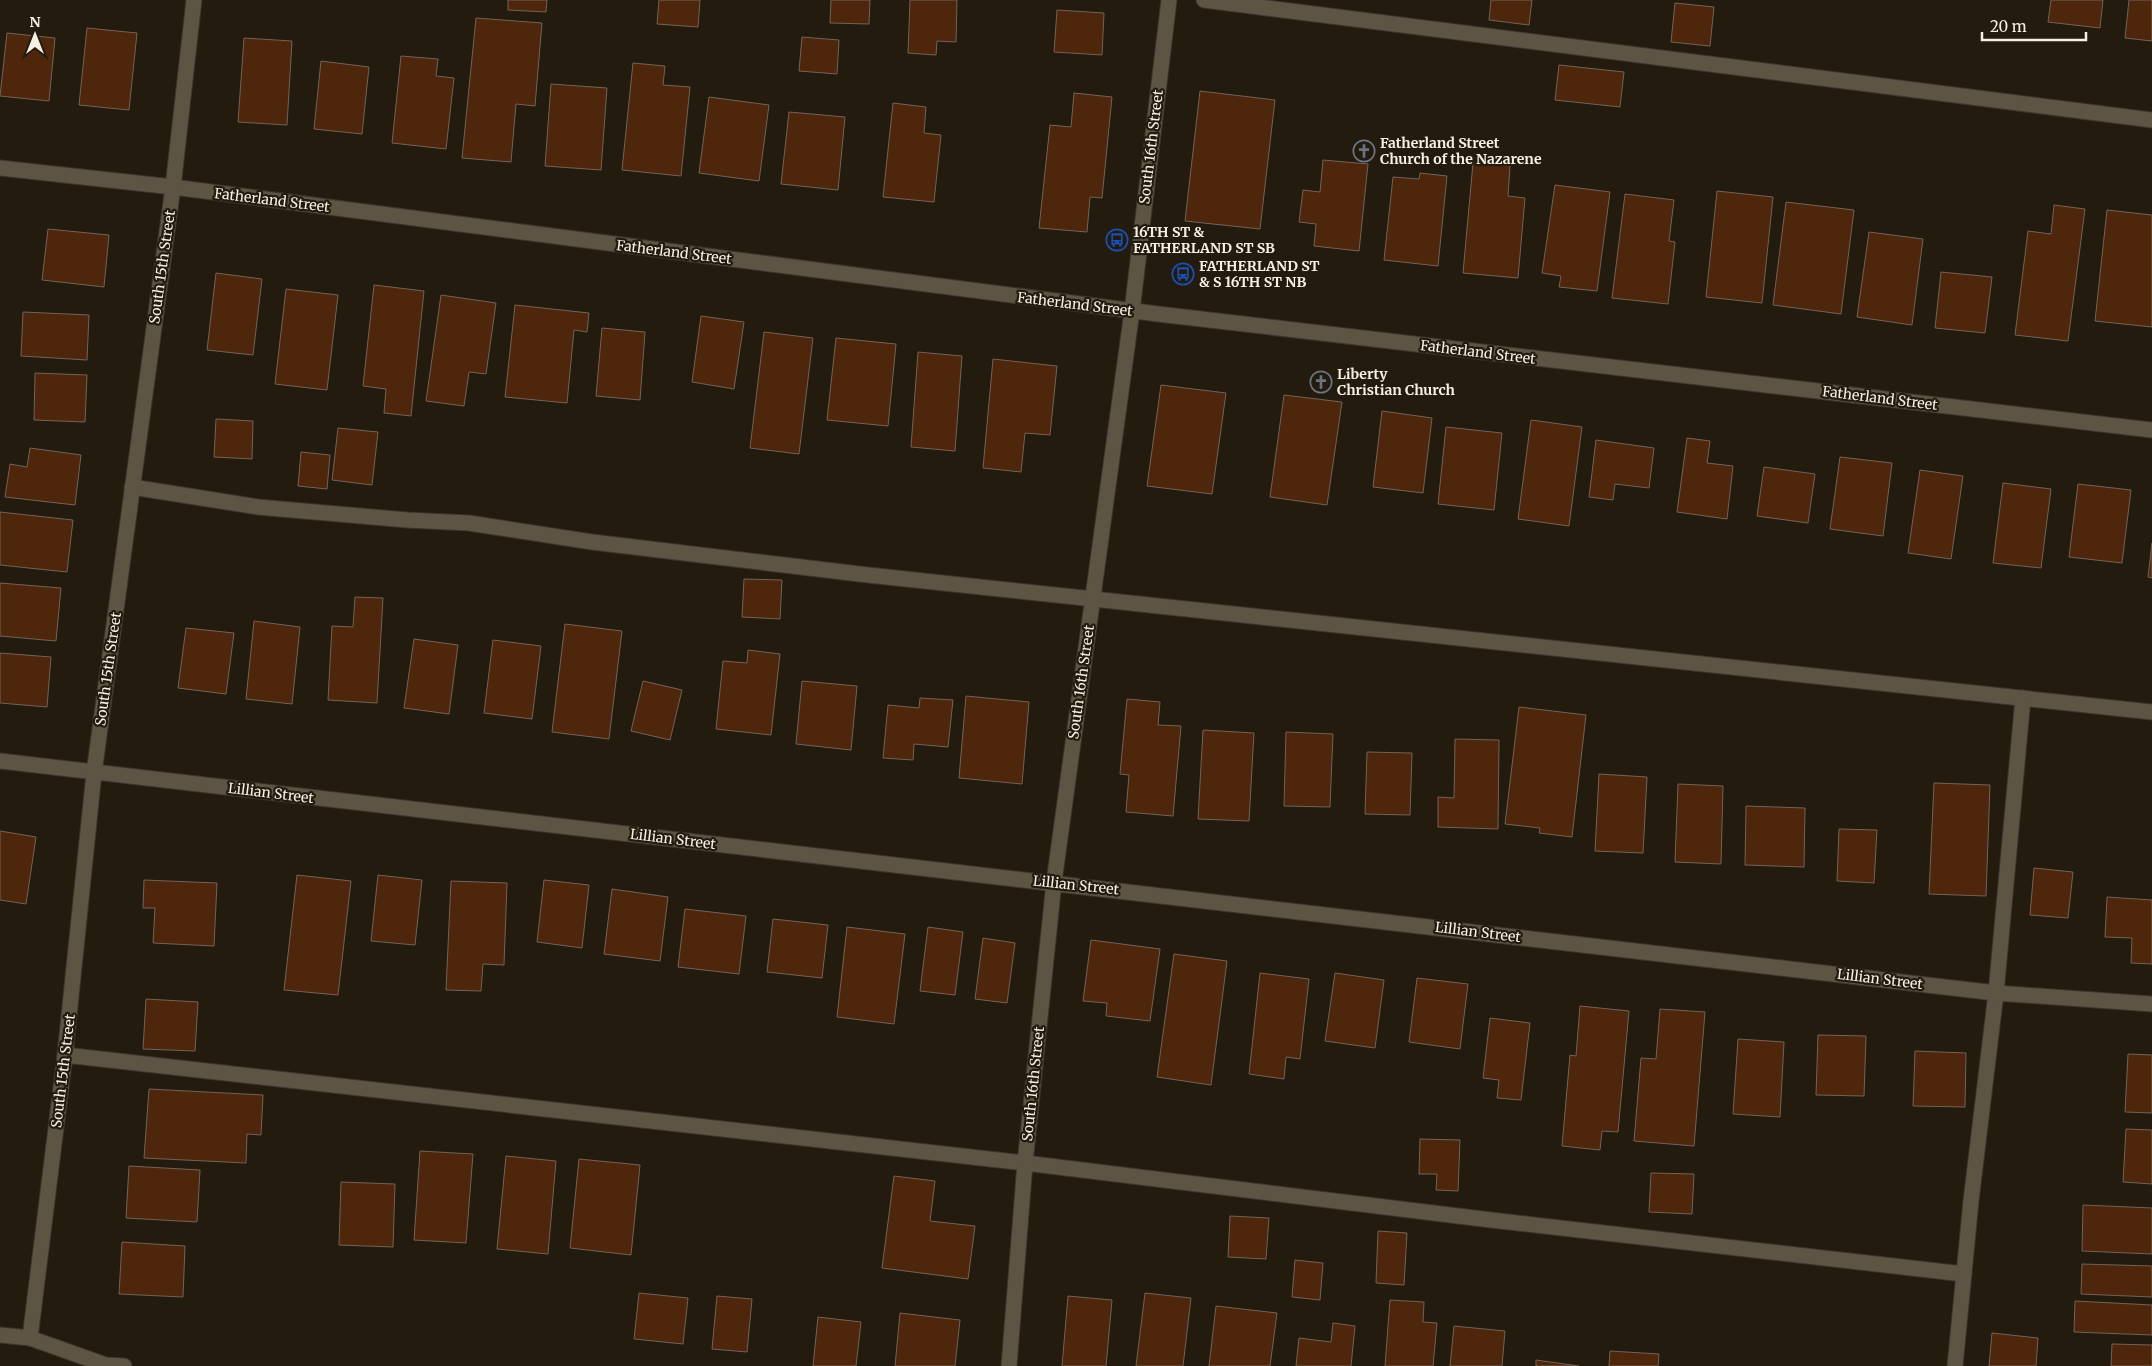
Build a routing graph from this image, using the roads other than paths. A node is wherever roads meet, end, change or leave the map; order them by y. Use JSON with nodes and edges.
{"nodes":[{"id":1,"x":194,"y":0,"type":"edge"},
{"id":2,"x":1169,"y":0,"type":"edge"},
{"id":3,"x":1204,"y":0,"type":"edge"},
{"id":4,"x":2152,"y":120,"type":"edge"},
{"id":5,"x":0,"y":168,"type":"edge"},
{"id":6,"x":172,"y":187,"type":"junction"},
{"id":7,"x":1132,"y":311,"type":"junction"},
{"id":8,"x":2152,"y":430,"type":"edge"},
{"id":9,"x":132,"y":488,"type":"junction"},
{"id":10,"x":1093,"y":600,"type":"junction"},
{"id":11,"x":2023,"y":698,"type":"junction"},
{"id":12,"x":2152,"y":712,"type":"edge"},
{"id":13,"x":0,"y":761,"type":"edge"},
{"id":14,"x":94,"y":773,"type":"junction"},
{"id":15,"x":1054,"y":882,"type":"junction"},
{"id":16,"x":1996,"y":993,"type":"junction"},
{"id":17,"x":2152,"y":1004,"type":"edge"},
{"id":18,"x":65,"y":1056,"type":"junction"},
{"id":19,"x":1025,"y":1163,"type":"junction"},
{"id":20,"x":1964,"y":1274,"type":"junction"},
{"id":21,"x":0,"y":1335,"type":"edge"},
{"id":22,"x":30,"y":1338,"type":"junction"},
{"id":23,"x":106,"y":1365,"type":"edge"},
{"id":24,"x":124,"y":1366,"type":"edge"},
{"id":25,"x":1009,"y":1366,"type":"edge"},
{"id":26,"x":1955,"y":1366,"type":"edge"}],
"edges":[{"from":1,"to":6,"type":"street","name":"South 15th Street"},
{"from":2,"to":7,"type":"street","name":"South 16th Street"},
{"from":3,"to":4,"type":"street"},
{"from":5,"to":6,"type":"street","name":"Fatherland Street"},
{"from":6,"to":7,"type":"street","name":"Fatherland Street"},
{"from":6,"to":9,"type":"street","name":"South 15th Street"},
{"from":7,"to":8,"type":"street","name":"Fatherland Street"},
{"from":7,"to":10,"type":"street","name":"South 16th Street"},
{"from":9,"to":10,"type":"street"},
{"from":9,"to":14,"type":"street","name":"South 15th Street"},
{"from":10,"to":11,"type":"street"},
{"from":10,"to":15,"type":"street","name":"South 16th Street"},
{"from":11,"to":12,"type":"street"},
{"from":11,"to":16,"type":"street"},
{"from":13,"to":14,"type":"street","name":"Lillian Street"},
{"from":14,"to":15,"type":"street","name":"Lillian Street"},
{"from":14,"to":18,"type":"street","name":"South 15th Street"},
{"from":15,"to":16,"type":"street","name":"Lillian Street"},
{"from":15,"to":19,"type":"street","name":"South 16th Street"},
{"from":16,"to":17,"type":"street","name":"Lillian Street"},
{"from":16,"to":20,"type":"street"},
{"from":18,"to":19,"type":"street"},
{"from":18,"to":22,"type":"street","name":"South 15th Street"},
{"from":19,"to":20,"type":"street"},
{"from":19,"to":25,"type":"street","name":"South 16th Street"},
{"from":20,"to":26,"type":"street"},
{"from":21,"to":22,"type":"street"},
{"from":22,"to":23,"type":"street"},
{"from":23,"to":24,"type":"street"}]}
